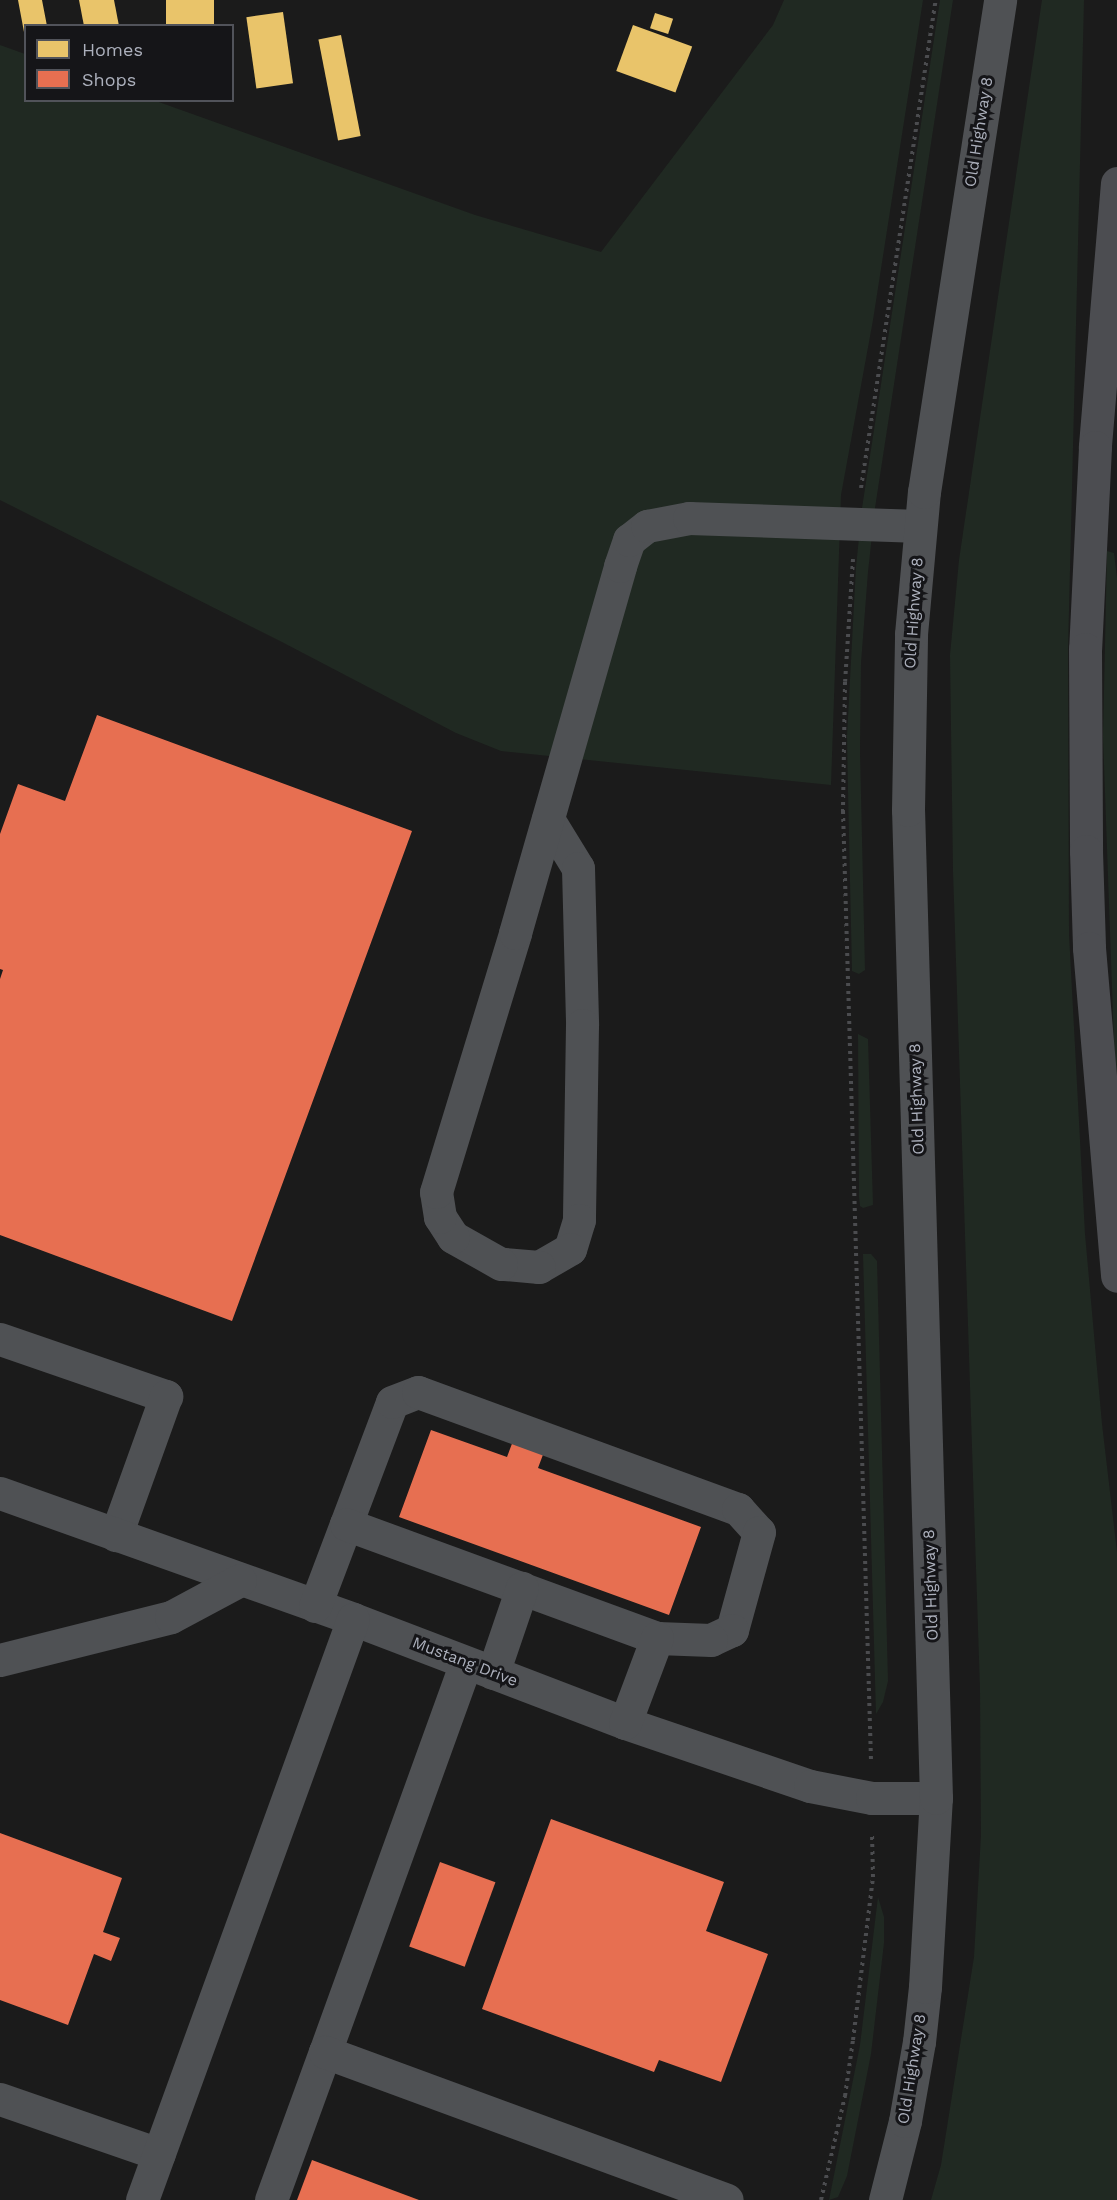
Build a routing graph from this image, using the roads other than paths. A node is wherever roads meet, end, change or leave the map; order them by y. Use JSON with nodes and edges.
{"nodes":[{"id":1,"x":1000,"y":0,"type":"edge"},
{"id":2,"x":1117,"y":183,"type":"edge"},
{"id":3,"x":921,"y":526,"type":"junction"},
{"id":4,"x":548,"y":819,"type":"junction"},
{"id":5,"x":1117,"y":1276,"type":"edge"},
{"id":6,"x":0,"y":1339,"type":"edge"},
{"id":7,"x":0,"y":1493,"type":"edge"},
{"id":8,"x":346,"y":1524,"type":"junction"},
{"id":9,"x":116,"y":1535,"type":"junction"},
{"id":10,"x":240,"y":1580,"type":"junction"},
{"id":11,"x":522,"y":1588,"type":"junction"},
{"id":12,"x":315,"y":1606,"type":"junction"},
{"id":13,"x":353,"y":1619,"type":"junction"},
{"id":14,"x":657,"y":1638,"type":"junction"},
{"id":15,"x":0,"y":1660,"type":"edge"},
{"id":16,"x":479,"y":1668,"type":"junction"},
{"id":17,"x":625,"y":1723,"type":"junction"},
{"id":18,"x":936,"y":1798,"type":"junction"},
{"id":19,"x":325,"y":2052,"type":"junction"},
{"id":20,"x":0,"y":2099,"type":"edge"},
{"id":21,"x":159,"y":2154,"type":"junction"},
{"id":22,"x":142,"y":2200,"type":"edge"},
{"id":23,"x":271,"y":2200,"type":"edge"},
{"id":24,"x":727,"y":2200,"type":"edge"},
{"id":25,"x":885,"y":2200,"type":"edge"}],
"edges":[{"from":1,"to":3,"type":"street","name":"Old Highway 8"},
{"from":2,"to":5,"type":"highway"},
{"from":3,"to":4,"type":"street"},
{"from":3,"to":18,"type":"street","name":"Old Highway 8"},
{"from":4,"to":4,"type":"street"},
{"from":6,"to":9,"type":"street"},
{"from":7,"to":9,"type":"street","name":"Mustang Drive"},
{"from":8,"to":11,"type":"street"},
{"from":8,"to":12,"type":"street"},
{"from":8,"to":14,"type":"street"},
{"from":9,"to":10,"type":"street","name":"Mustang Drive"},
{"from":10,"to":12,"type":"street","name":"Mustang Drive"},
{"from":10,"to":15,"type":"street"},
{"from":11,"to":14,"type":"street"},
{"from":11,"to":16,"type":"street"},
{"from":12,"to":13,"type":"street","name":"Mustang Drive"},
{"from":13,"to":16,"type":"street","name":"Mustang Drive"},
{"from":13,"to":21,"type":"street"},
{"from":14,"to":17,"type":"street"},
{"from":16,"to":17,"type":"street","name":"Mustang Drive"},
{"from":16,"to":19,"type":"street"},
{"from":17,"to":18,"type":"street","name":"Mustang Drive"},
{"from":18,"to":25,"type":"street","name":"Old Highway 8"},
{"from":19,"to":23,"type":"street"},
{"from":19,"to":24,"type":"street"},
{"from":20,"to":21,"type":"street"},
{"from":21,"to":22,"type":"street"}]}
